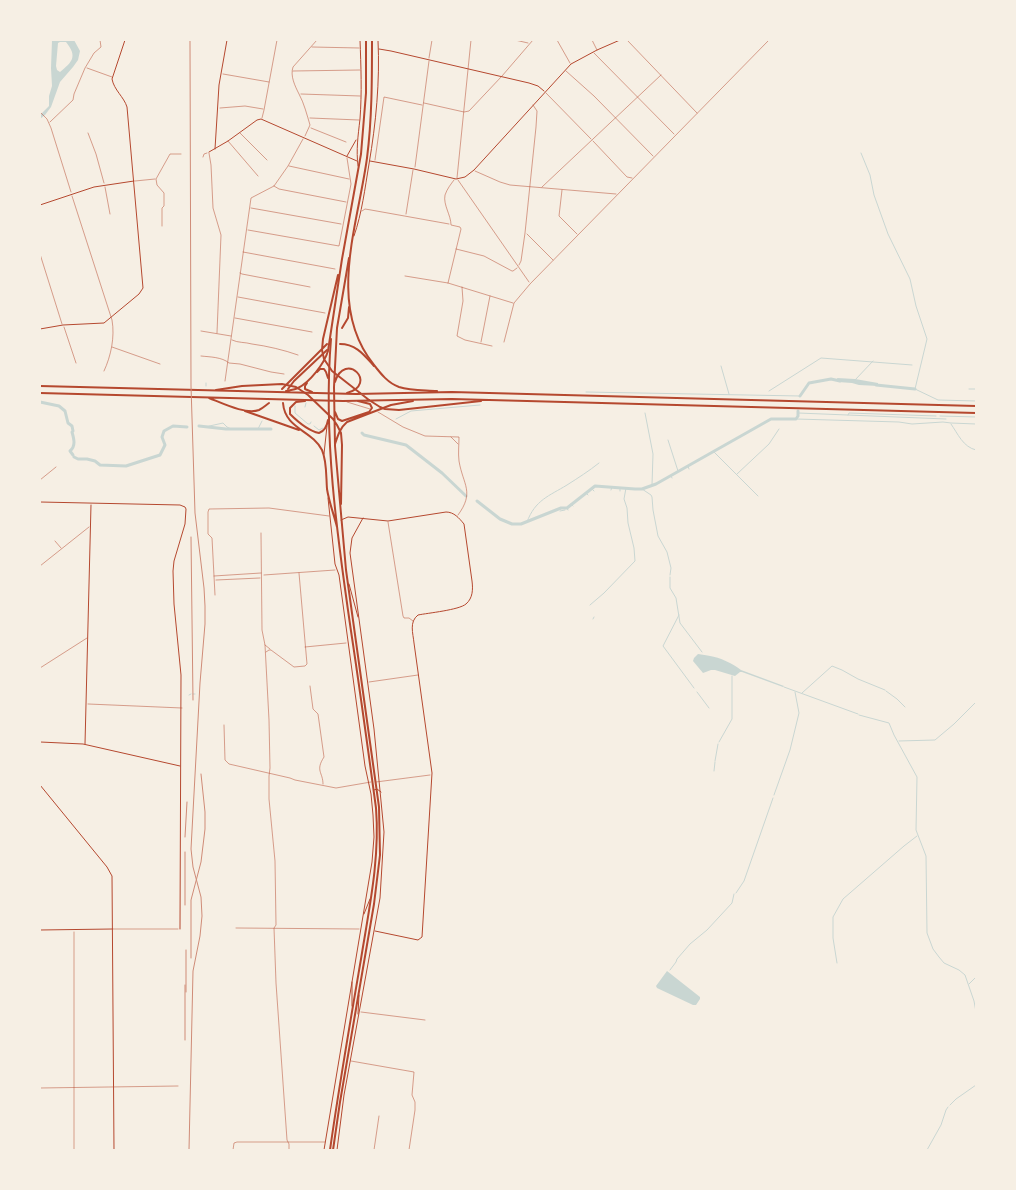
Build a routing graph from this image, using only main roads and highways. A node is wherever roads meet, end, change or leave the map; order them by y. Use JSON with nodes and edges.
{"nodes":[{"id":1,"x":366,"y":40,"type":"edge"},
{"id":2,"x":372,"y":40,"type":"edge"},
{"id":3,"x":350,"y":255,"type":"junction"},
{"id":4,"x":342,"y":258,"type":"junction"},
{"id":5,"x":349,"y":300,"type":"junction"},
{"id":6,"x":332,"y":327,"type":"junction"},
{"id":7,"x":342,"y":328,"type":"dead end"},
{"id":8,"x":327,"y":344,"type":"dead end"},
{"id":9,"x":340,"y":344,"type":"dead end"},
{"id":10,"x":327,"y":350,"type":"dead end"},
{"id":11,"x":377,"y":370,"type":"junction"},
{"id":12,"x":40,"y":386,"type":"edge"},
{"id":13,"x":329,"y":386,"type":"junction"},
{"id":14,"x":334,"y":387,"type":"junction"},
{"id":15,"x":288,"y":389,"type":"dead end"},
{"id":16,"x":207,"y":391,"type":"junction"},
{"id":17,"x":282,"y":391,"type":"junction"},
{"id":18,"x":452,"y":392,"type":"junction"},
{"id":19,"x":40,"y":393,"type":"edge"},
{"id":20,"x":318,"y":393,"type":"junction"},
{"id":21,"x":345,"y":394,"type":"junction"},
{"id":22,"x":206,"y":398,"type":"junction"},
{"id":23,"x":315,"y":400,"type":"junction"},
{"id":24,"x":419,"y":400,"type":"junction"},
{"id":25,"x":487,"y":400,"type":"junction"},
{"id":26,"x":355,"y":401,"type":"junction"},
{"id":27,"x":269,"y":403,"type":"dead end"},
{"id":28,"x":283,"y":403,"type":"dead end"},
{"id":29,"x":976,"y":406,"type":"edge"},
{"id":30,"x":333,"y":409,"type":"junction"},
{"id":31,"x":242,"y":410,"type":"junction"},
{"id":32,"x":976,"y":413,"type":"edge"},
{"id":33,"x":328,"y":415,"type":"junction"},
{"id":34,"x":306,"y":434,"type":"junction"},
{"id":35,"x":335,"y":446,"type":"junction"},
{"id":36,"x":340,"y":512,"type":"junction"},
{"id":37,"x":338,"y":535,"type":"junction"},
{"id":38,"x":366,"y":721,"type":"junction"},
{"id":39,"x":331,"y":1150,"type":"edge"}],
"edges":[{"from":1,"to":4,"type":"main road"},
{"from":2,"to":3,"type":"main road"},
{"from":3,"to":5,"type":"main road"},
{"from":3,"to":14,"type":"main road"},
{"from":4,"to":6,"type":"main road"},
{"from":4,"to":25,"type":"main road"},
{"from":5,"to":7,"type":"main road"},
{"from":5,"to":11,"type":"main road"},
{"from":6,"to":13,"type":"main road"},
{"from":6,"to":17,"type":"main road"},
{"from":8,"to":17,"type":"main road"},
{"from":9,"to":11,"type":"main road"},
{"from":10,"to":15,"type":"main road"},
{"from":11,"to":18,"type":"main road"},
{"from":12,"to":16,"type":"main road"},
{"from":13,"to":20,"type":"main road"},
{"from":13,"to":33,"type":"main road"},
{"from":14,"to":21,"type":"main road"},
{"from":14,"to":30,"type":"main road"},
{"from":16,"to":17,"type":"main road"},
{"from":16,"to":36,"type":"main road"},
{"from":17,"to":20,"type":"main road"},
{"from":18,"to":21,"type":"main road"},
{"from":18,"to":29,"type":"main road"},
{"from":19,"to":22,"type":"main road"},
{"from":20,"to":21,"type":"main road"},
{"from":22,"to":23,"type":"main road"},
{"from":22,"to":31,"type":"main road"},
{"from":23,"to":26,"type":"main road"},
{"from":23,"to":33,"type":"main road"},
{"from":24,"to":25,"type":"main road"},
{"from":24,"to":26,"type":"main road"},
{"from":24,"to":35,"type":"main road"},
{"from":25,"to":32,"type":"main road"},
{"from":26,"to":30,"type":"main road"},
{"from":27,"to":31,"type":"main road"},
{"from":28,"to":34,"type":"main road"},
{"from":30,"to":35,"type":"main road"},
{"from":31,"to":34,"type":"main road"},
{"from":33,"to":37,"type":"main road"},
{"from":34,"to":37,"type":"main road"},
{"from":35,"to":36,"type":"main road"},
{"from":36,"to":38,"type":"main road"},
{"from":37,"to":38,"type":"main road"},
{"from":38,"to":39,"type":"main road"},
{"from":38,"to":39,"type":"main road"}]}
